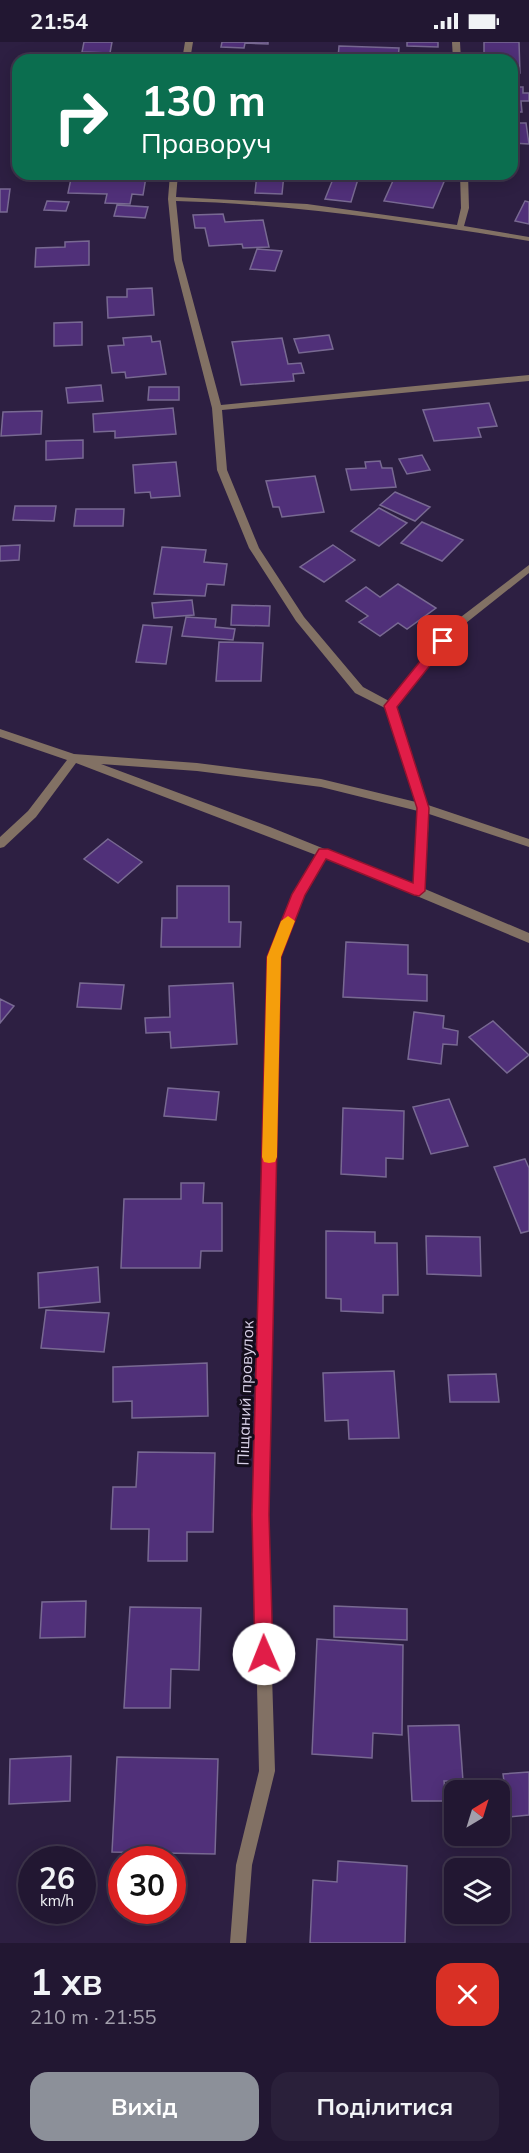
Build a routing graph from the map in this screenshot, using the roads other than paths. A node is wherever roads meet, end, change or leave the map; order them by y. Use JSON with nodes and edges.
{"nodes":[{"id":1,"x":174,"y":180,"type":"edge"},
{"id":2,"x":464,"y":180,"type":"edge"},
{"id":3,"x":172,"y":200,"type":"junction"},
{"id":4,"x":460,"y":227,"type":"junction"},
{"id":5,"x":529,"y":239,"type":"edge"},
{"id":6,"x":529,"y":378,"type":"edge"},
{"id":7,"x":217,"y":408,"type":"junction"},
{"id":8,"x":529,"y":568,"type":"edge"},
{"id":9,"x":390,"y":706,"type":"junction"},
{"id":10,"x":0,"y":734,"type":"edge"},
{"id":11,"x":74,"y":758,"type":"junction"},
{"id":12,"x":423,"y":808,"type":"junction"},
{"id":13,"x":529,"y":843,"type":"edge"},
{"id":14,"x":0,"y":844,"type":"edge"},
{"id":15,"x":323,"y":853,"type":"junction"},
{"id":16,"x":419,"y":891,"type":"junction"},
{"id":17,"x":529,"y":938,"type":"edge"},
{"id":18,"x":238,"y":1943,"type":"edge"}],
"edges":[{"from":1,"to":3,"type":"street"},
{"from":2,"to":4,"type":"street"},
{"from":3,"to":4,"type":"street"},
{"from":3,"to":7,"type":"street"},
{"from":4,"to":5,"type":"street"},
{"from":6,"to":7,"type":"street"},
{"from":7,"to":9,"type":"street"},
{"from":8,"to":9,"type":"street"},
{"from":9,"to":12,"type":"street"},
{"from":10,"to":11,"type":"street"},
{"from":11,"to":12,"type":"street"},
{"from":11,"to":14,"type":"street"},
{"from":11,"to":15,"type":"street"},
{"from":12,"to":13,"type":"street"},
{"from":12,"to":16,"type":"street"},
{"from":15,"to":16,"type":"street"},
{"from":15,"to":18,"type":"street","name":"Піщаний провулок"},
{"from":16,"to":17,"type":"street"}]}
